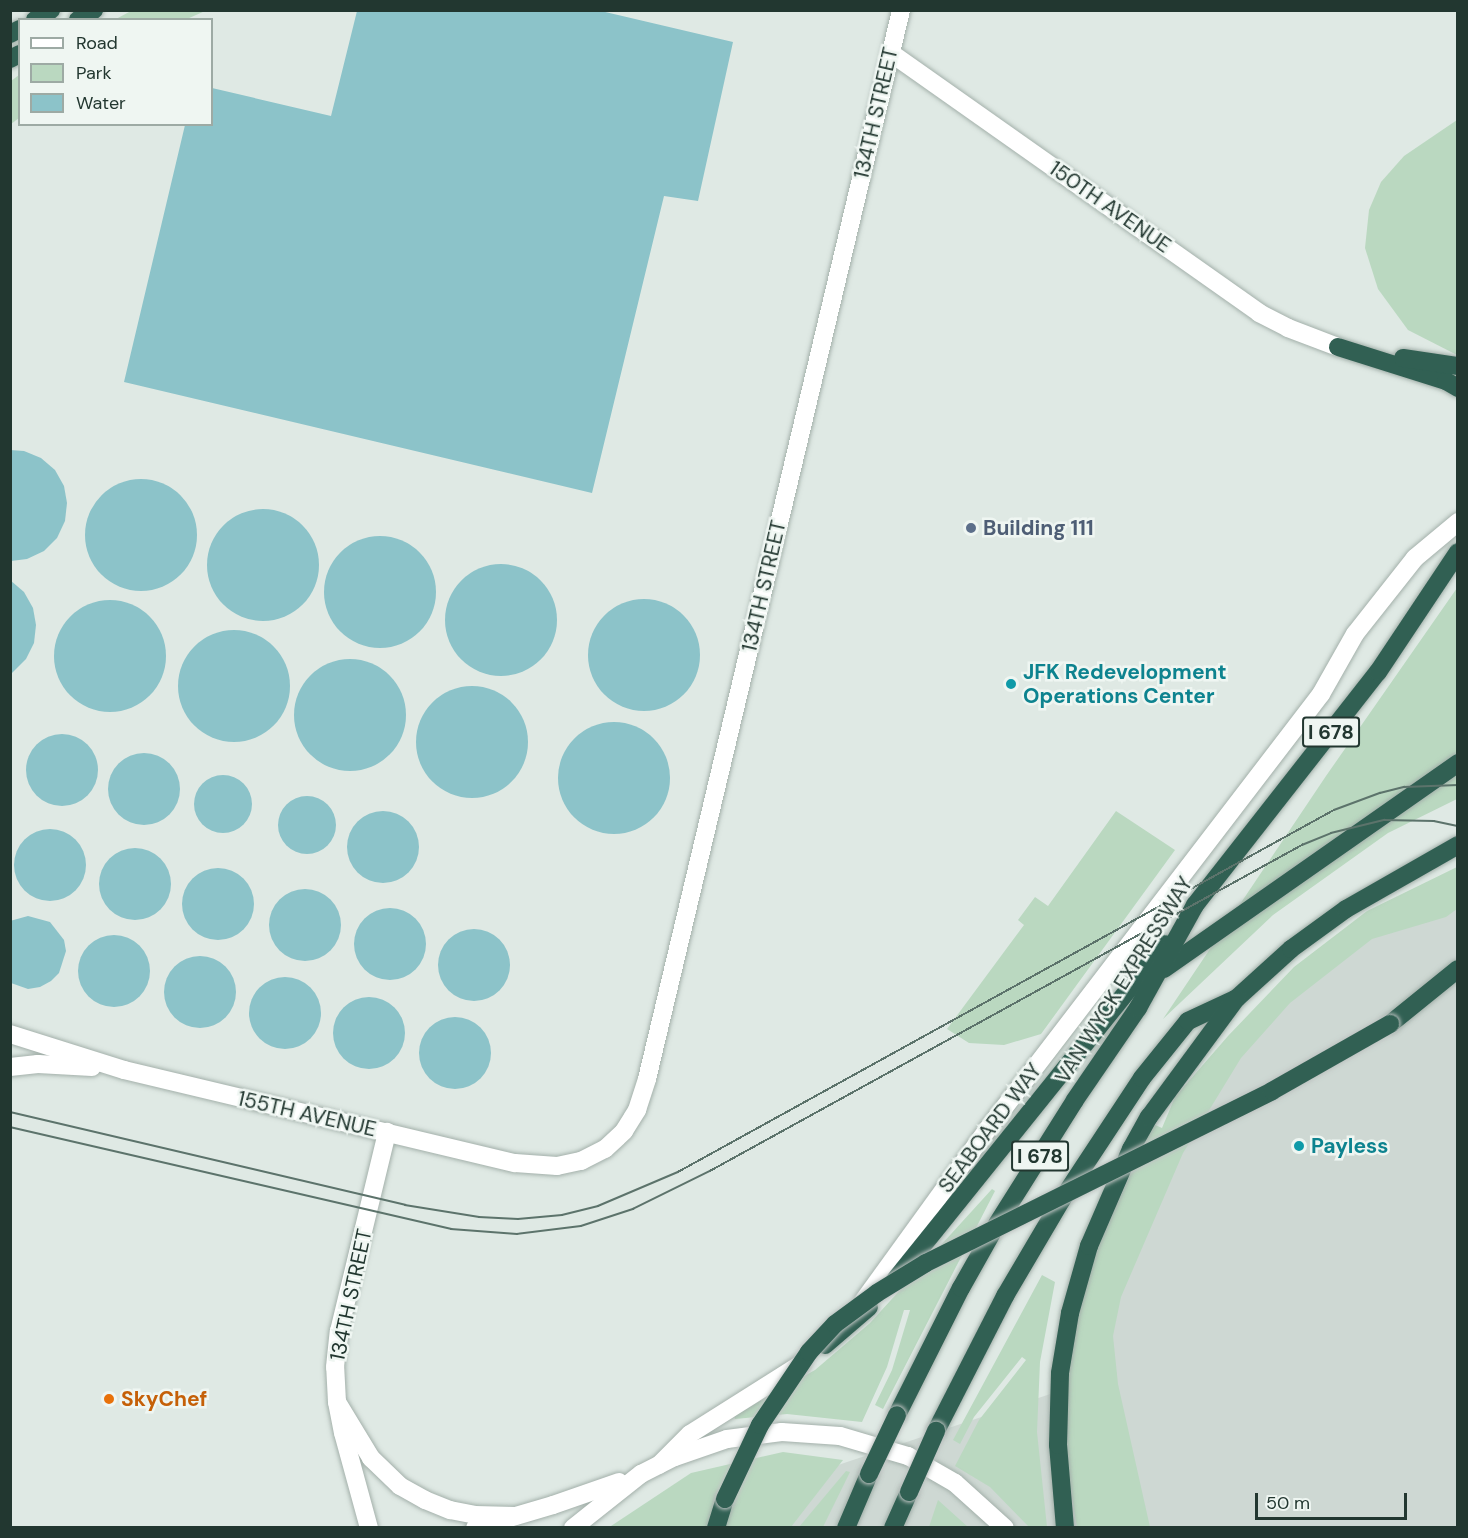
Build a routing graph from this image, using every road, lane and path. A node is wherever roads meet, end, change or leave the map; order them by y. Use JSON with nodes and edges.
{"nodes":[{"id":1,"x":51,"y":10,"type":"edge"},
{"id":2,"x":94,"y":10,"type":"edge"},
{"id":3,"x":901,"y":10,"type":"edge"},
{"id":4,"x":38,"y":18,"type":"edge"},
{"id":5,"x":81,"y":18,"type":"edge"},
{"id":6,"x":891,"y":53,"type":"junction"},
{"id":7,"x":1338,"y":347,"type":"junction"},
{"id":8,"x":1458,"y":366,"type":"edge"},
{"id":9,"x":1458,"y":388,"type":"edge"},
{"id":10,"x":1458,"y":522,"type":"edge"},
{"id":11,"x":1458,"y":552,"type":"edge"},
{"id":12,"x":1458,"y":764,"type":"edge"},
{"id":13,"x":1458,"y":844,"type":"edge"},
{"id":14,"x":1196,"y":905,"type":"junction"},
{"id":15,"x":1458,"y":969,"type":"edge"},
{"id":16,"x":1160,"y":971,"type":"junction"},
{"id":17,"x":1237,"y":998,"type":"junction"},
{"id":18,"x":10,"y":1034,"type":"edge"},
{"id":19,"x":10,"y":1067,"type":"edge"},
{"id":20,"x":124,"y":1070,"type":"junction"},
{"id":21,"x":387,"y":1132,"type":"junction"},
{"id":22,"x":605,"y":1149,"type":"joint"},
{"id":23,"x":860,"y":1306,"type":"junction"},
{"id":24,"x":825,"y":1345,"type":"junction"},
{"id":25,"x":337,"y":1402,"type":"junction"},
{"id":26,"x":659,"y":1465,"type":"junction"},
{"id":27,"x":640,"y":1474,"type":"junction"},
{"id":28,"x":515,"y":1516,"type":"junction"},
{"id":29,"x":369,"y":1527,"type":"edge"},
{"id":30,"x":475,"y":1527,"type":"edge"},
{"id":31,"x":573,"y":1527,"type":"edge"},
{"id":32,"x":716,"y":1527,"type":"edge"},
{"id":33,"x":846,"y":1527,"type":"edge"},
{"id":34,"x":893,"y":1527,"type":"edge"},
{"id":35,"x":1005,"y":1527,"type":"edge"},
{"id":36,"x":1065,"y":1527,"type":"edge"}],
"edges":[{"from":1,"to":4,"type":"highway"},
{"from":2,"to":5,"type":"highway"},
{"from":3,"to":6,"type":"street","name":"134TH STREET"},
{"from":6,"to":7,"type":"street","name":"150TH AVENUE"},
{"from":6,"to":22,"type":"street","name":"134TH STREET"},
{"from":7,"to":8,"type":"highway"},
{"from":7,"to":9,"type":"highway"},
{"from":10,"to":23,"type":"street","name":"SEABOARD WAY"},
{"from":11,"to":14,"type":"highway","name":"VAN WYCK EXPRESSWAY","number":"I 678"},
{"from":12,"to":16,"type":"highway"},
{"from":13,"to":17,"type":"highway","number":"I 678"},
{"from":14,"to":16,"type":"highway","name":"VAN WYCK EXPRESSWAY","number":"I 678"},
{"from":14,"to":24,"type":"highway"},
{"from":15,"to":23,"type":"highway","bridge":true},
{"from":16,"to":33,"type":"highway","name":"VAN WYCK EXPRESSWAY","number":"I 678","bridge":true},
{"from":17,"to":34,"type":"highway","number":"I 678","bridge":true},
{"from":17,"to":36,"type":"highway"},
{"from":18,"to":20,"type":"street","name":"155TH AVENUE"},
{"from":19,"to":20,"type":"street"},
{"from":20,"to":21,"type":"street","name":"155TH AVENUE"},
{"from":21,"to":22,"type":"street","name":"155TH AVENUE"},
{"from":21,"to":25,"type":"street","name":"134TH STREET"},
{"from":23,"to":24,"type":"street","name":"SEABOARD WAY"},
{"from":23,"to":32,"type":"highway","bridge":true},
{"from":24,"to":26,"type":"street","name":"SEABOARD WAY"},
{"from":25,"to":28,"type":"street"},
{"from":25,"to":29,"type":"street","name":"134TH STREET"},
{"from":26,"to":27,"type":"street"},
{"from":26,"to":35,"type":"street"},
{"from":27,"to":28,"type":"street"},
{"from":27,"to":31,"type":"street"},
{"from":28,"to":30,"type":"street"}]}
